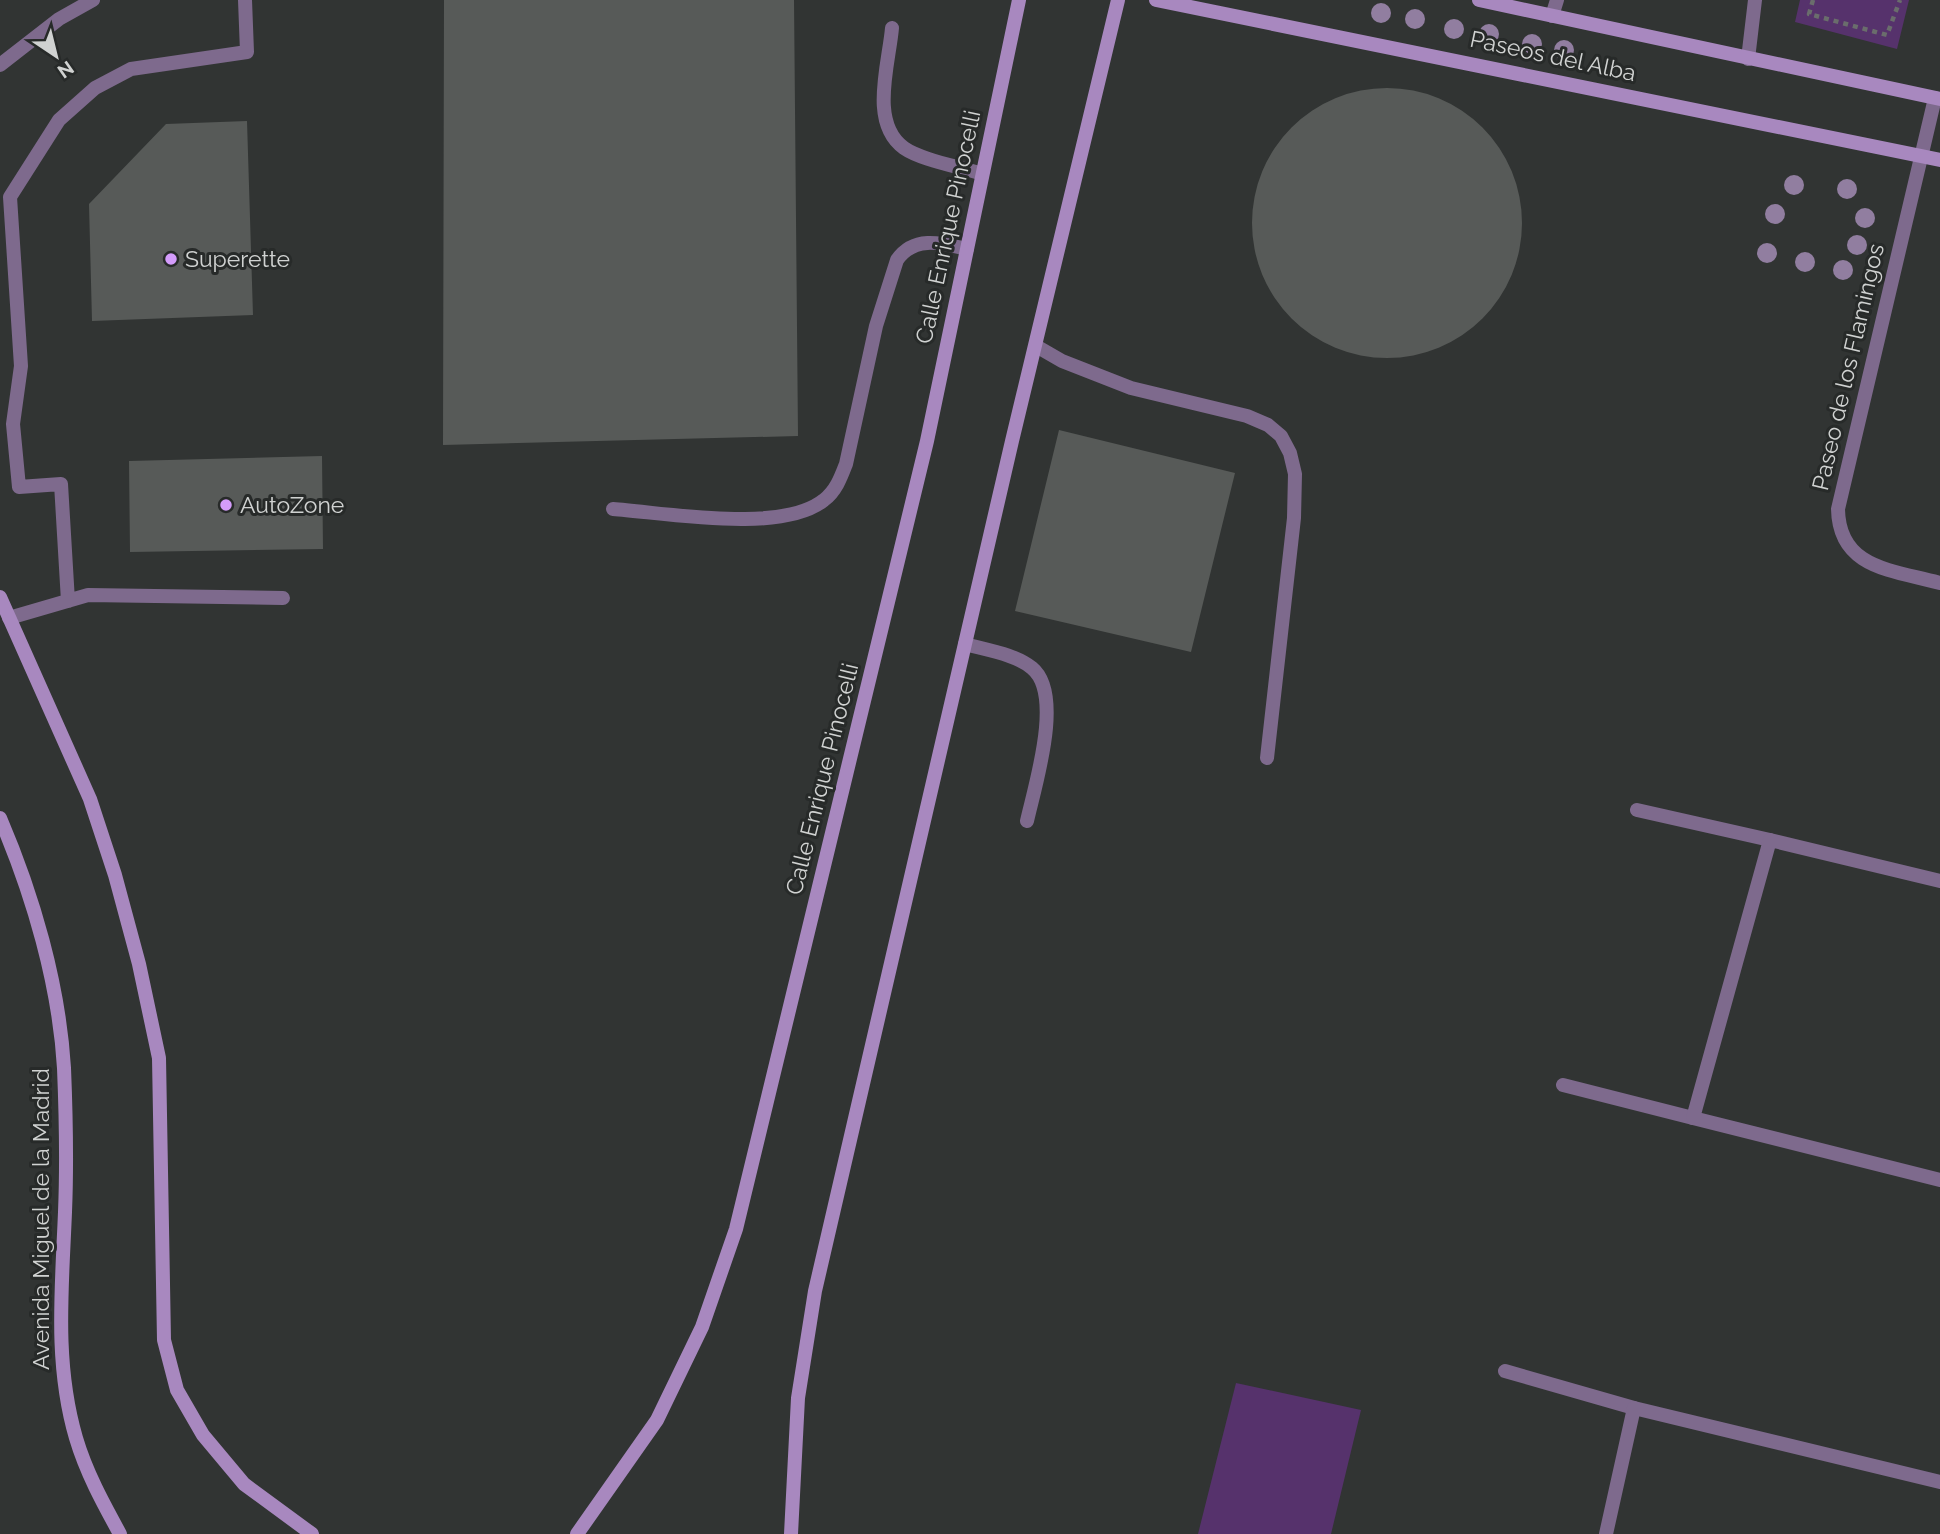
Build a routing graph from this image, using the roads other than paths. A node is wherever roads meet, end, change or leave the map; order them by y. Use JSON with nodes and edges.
{"nodes":[{"id":1,"x":93,"y":0,"type":"edge"},
{"id":2,"x":245,"y":0,"type":"edge"},
{"id":3,"x":1019,"y":0,"type":"edge"},
{"id":4,"x":1118,"y":0,"type":"edge"},
{"id":5,"x":1156,"y":0,"type":"edge"},
{"id":6,"x":1479,"y":0,"type":"edge"},
{"id":7,"x":1556,"y":0,"type":"edge"},
{"id":8,"x":1755,"y":0,"type":"edge"},
{"id":9,"x":1552,"y":16,"type":"junction"},
{"id":10,"x":892,"y":28,"type":"dead end"},
{"id":11,"x":1748,"y":59,"type":"junction"},
{"id":12,"x":0,"y":65,"type":"edge"},
{"id":13,"x":1937,"y":99,"type":"edge"},
{"id":14,"x":1922,"y":156,"type":"junction"},
{"id":15,"x":1940,"y":160,"type":"edge"},
{"id":16,"x":982,"y":174,"type":"junction"},
{"id":17,"x":967,"y":248,"type":"junction"},
{"id":18,"x":7,"y":251,"type":"edge"},
{"id":19,"x":1035,"y":346,"type":"junction"},
{"id":20,"x":613,"y":509,"type":"dead end"},
{"id":21,"x":1940,"y":583,"type":"edge"},
{"id":22,"x":0,"y":597,"type":"edge"},
{"id":23,"x":282,"y":597,"type":"dead end"},
{"id":24,"x":68,"y":601,"type":"junction"},
{"id":25,"x":9,"y":618,"type":"junction"},
{"id":26,"x":965,"y":644,"type":"junction"},
{"id":27,"x":1267,"y":758,"type":"dead end"},
{"id":28,"x":1637,"y":810,"type":"dead end"},
{"id":29,"x":0,"y":818,"type":"edge"},
{"id":30,"x":1027,"y":821,"type":"dead end"},
{"id":31,"x":1770,"y":839,"type":"junction"},
{"id":32,"x":1940,"y":881,"type":"edge"},
{"id":33,"x":1563,"y":1085,"type":"dead end"},
{"id":34,"x":1693,"y":1118,"type":"junction"},
{"id":35,"x":1940,"y":1180,"type":"edge"},
{"id":36,"x":1505,"y":1371,"type":"dead end"},
{"id":37,"x":1634,"y":1408,"type":"junction"},
{"id":38,"x":1940,"y":1482,"type":"edge"},
{"id":39,"x":120,"y":1534,"type":"edge"},
{"id":40,"x":312,"y":1534,"type":"edge"},
{"id":41,"x":577,"y":1534,"type":"edge"},
{"id":42,"x":792,"y":1534,"type":"edge"},
{"id":43,"x":1606,"y":1534,"type":"edge"}],
"edges":[{"from":1,"to":12,"type":"street"},
{"from":2,"to":18,"type":"street"},
{"from":3,"to":16,"type":"main road","name":"Calle Enrique Pinocelli"},
{"from":4,"to":19,"type":"main road"},
{"from":5,"to":14,"type":"main road","name":"Paseos del Alba"},
{"from":6,"to":9,"type":"main road","name":"Paseos del Alba"},
{"from":7,"to":9,"type":"street"},
{"from":8,"to":11,"type":"street"},
{"from":9,"to":11,"type":"main road","name":"Paseos del Alba"},
{"from":10,"to":16,"type":"street"},
{"from":11,"to":13,"type":"main road","name":"Paseos del Alba"},
{"from":13,"to":14,"type":"street","name":"Paseo de los Flamingos"},
{"from":14,"to":15,"type":"main road","name":"Paseos del Alba"},
{"from":14,"to":21,"type":"street","name":"Paseo de los Flamingos"},
{"from":16,"to":17,"type":"main road","name":"Calle Enrique Pinocelli"},
{"from":17,"to":20,"type":"street"},
{"from":17,"to":41,"type":"main road","name":"Calle Enrique Pinocelli"},
{"from":18,"to":24,"type":"street"},
{"from":19,"to":26,"type":"main road"},
{"from":19,"to":27,"type":"street"},
{"from":22,"to":25,"type":"main road"},
{"from":23,"to":24,"type":"street"},
{"from":24,"to":25,"type":"street"},
{"from":25,"to":40,"type":"main road"},
{"from":26,"to":30,"type":"street"},
{"from":26,"to":42,"type":"main road"},
{"from":28,"to":31,"type":"street"},
{"from":29,"to":39,"type":"main road","name":"Avenida Miguel de la Madrid"},
{"from":31,"to":32,"type":"street"},
{"from":31,"to":34,"type":"street"},
{"from":33,"to":34,"type":"street"},
{"from":34,"to":35,"type":"street"},
{"from":36,"to":37,"type":"street"},
{"from":37,"to":38,"type":"street"},
{"from":37,"to":43,"type":"street"}]}
